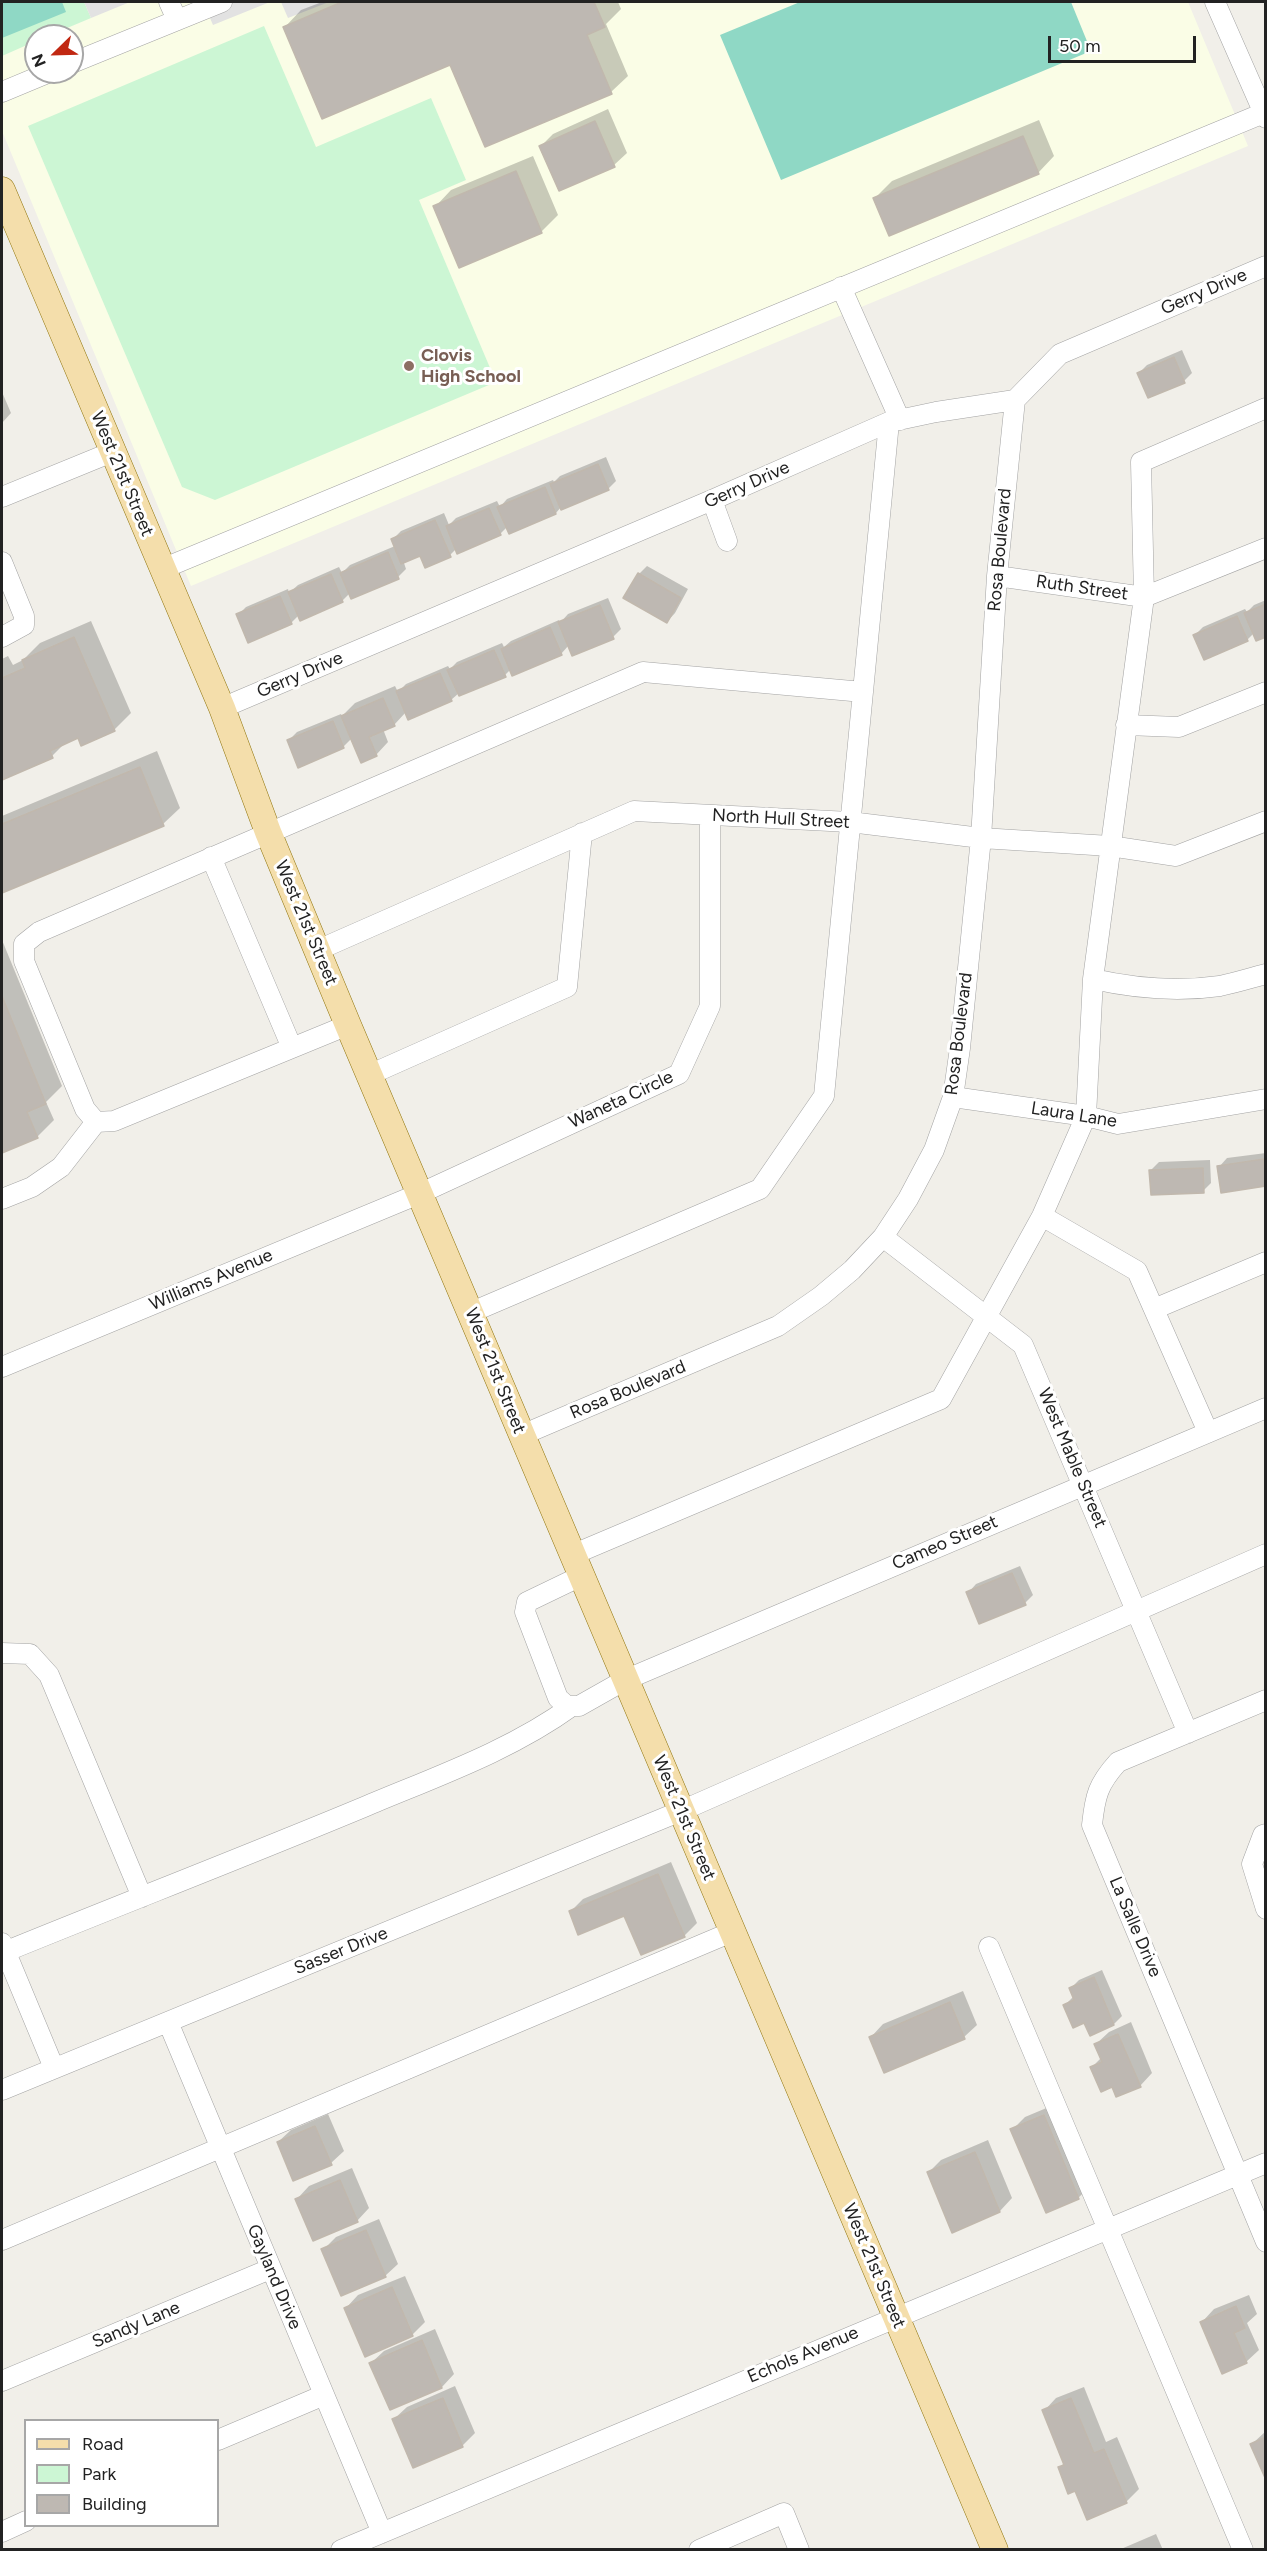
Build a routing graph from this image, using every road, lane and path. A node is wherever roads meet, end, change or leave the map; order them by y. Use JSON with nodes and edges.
{"nodes":[{"id":1,"x":169,"y":2,"type":"edge"},
{"id":2,"x":222,"y":2,"type":"edge"},
{"id":3,"x":1215,"y":2,"type":"edge"},
{"id":4,"x":177,"y":20,"type":"junction"},
{"id":5,"x":84,"y":58,"type":"edge"},
{"id":6,"x":24,"y":83,"type":"edge"},
{"id":7,"x":2,"y":92,"type":"edge"},
{"id":8,"x":1265,"y":114,"type":"edge"},
{"id":9,"x":2,"y":190,"type":"edge"},
{"id":10,"x":1266,"y":266,"type":"edge"},
{"id":11,"x":841,"y":287,"type":"junction"},
{"id":12,"x":1015,"y":400,"type":"junction"},
{"id":13,"x":1266,"y":408,"type":"edge"},
{"id":14,"x":894,"y":421,"type":"junction"},
{"id":15,"x":112,"y":452,"type":"junction"},
{"id":16,"x":2,"y":498,"type":"edge"},
{"id":17,"x":712,"y":500,"type":"junction"},
{"id":18,"x":727,"y":541,"type":"dead end"},
{"id":19,"x":1266,"y":548,"type":"edge"},
{"id":20,"x":2,"y":562,"type":"edge"},
{"id":21,"x":162,"y":569,"type":"junction"},
{"id":22,"x":996,"y":576,"type":"junction"},
{"id":23,"x":1144,"y":597,"type":"junction"},
{"id":24,"x":2,"y":637,"type":"edge"},
{"id":25,"x":863,"y":692,"type":"junction"},
{"id":26,"x":1266,"y":692,"type":"edge"},
{"id":27,"x":222,"y":708,"type":"junction"},
{"id":28,"x":1126,"y":725,"type":"junction"},
{"id":29,"x":710,"y":815,"type":"junction"},
{"id":30,"x":1266,"y":821,"type":"edge"},
{"id":31,"x":850,"y":822,"type":"junction"},
{"id":32,"x":268,"y":832,"type":"junction"},
{"id":33,"x":582,"y":833,"type":"junction"},
{"id":34,"x":981,"y":838,"type":"junction"},
{"id":35,"x":1110,"y":846,"type":"junction"},
{"id":36,"x":211,"y":857,"type":"junction"},
{"id":37,"x":318,"y":950,"type":"junction"},
{"id":38,"x":1266,"y":974,"type":"edge"},
{"id":39,"x":1093,"y":980,"type":"junction"},
{"id":40,"x":348,"y":1025,"type":"junction"},
{"id":41,"x":292,"y":1048,"type":"junction"},
{"id":42,"x":369,"y":1075,"type":"junction"},
{"id":43,"x":953,"y":1097,"type":"junction"},
{"id":44,"x":1266,"y":1099,"type":"edge"},
{"id":45,"x":1086,"y":1116,"type":"junction"},
{"id":46,"x":96,"y":1122,"type":"junction"},
{"id":47,"x":421,"y":1193,"type":"junction"},
{"id":48,"x":2,"y":1199,"type":"edge"},
{"id":49,"x":1042,"y":1216,"type":"junction"},
{"id":50,"x":883,"y":1237,"type":"junction"},
{"id":51,"x":1266,"y":1262,"type":"edge"},
{"id":52,"x":1154,"y":1309,"type":"junction"},
{"id":53,"x":472,"y":1312,"type":"junction"},
{"id":54,"x":984,"y":1316,"type":"junction"},
{"id":55,"x":2,"y":1367,"type":"edge"},
{"id":56,"x":1266,"y":1408,"type":"edge"},
{"id":57,"x":1208,"y":1432,"type":"junction"},
{"id":58,"x":522,"y":1436,"type":"junction"},
{"id":59,"x":1083,"y":1485,"type":"junction"},
{"id":60,"x":1266,"y":1554,"type":"edge"},
{"id":61,"x":577,"y":1565,"type":"junction"},
{"id":62,"x":1136,"y":1610,"type":"junction"},
{"id":63,"x":2,"y":1653,"type":"edge"},
{"id":64,"x":625,"y":1680,"type":"junction"},
{"id":65,"x":1266,"y":1700,"type":"edge"},
{"id":66,"x":572,"y":1706,"type":"junction"},
{"id":67,"x":1188,"y":1733,"type":"junction"},
{"id":68,"x":681,"y":1811,"type":"junction"},
{"id":69,"x":1266,"y":1834,"type":"edge"},
{"id":70,"x":142,"y":1897,"type":"junction"},
{"id":71,"x":1265,"y":1909,"type":"edge"},
{"id":72,"x":734,"y":1931,"type":"junction"},
{"id":73,"x":989,"y":1947,"type":"dead end"},
{"id":74,"x":3,"y":1949,"type":"edge"},
{"id":75,"x":168,"y":2022,"type":"junction"},
{"id":76,"x":54,"y":2067,"type":"junction"},
{"id":77,"x":2,"y":2090,"type":"edge"},
{"id":78,"x":222,"y":2148,"type":"junction"},
{"id":79,"x":1266,"y":2163,"type":"edge"},
{"id":80,"x":1237,"y":2174,"type":"junction"},
{"id":81,"x":1107,"y":2228,"type":"junction"},
{"id":82,"x":2,"y":2240,"type":"edge"},
{"id":83,"x":1266,"y":2242,"type":"edge"},
{"id":84,"x":270,"y":2269,"type":"junction"},
{"id":85,"x":895,"y":2316,"type":"junction"},
{"id":86,"x":2,"y":2381,"type":"edge"},
{"id":87,"x":324,"y":2396,"type":"junction"},
{"id":88,"x":219,"y":2440,"type":"edge"},
{"id":89,"x":24,"y":2522,"type":"edge"},
{"id":90,"x":2,"y":2532,"type":"edge"},
{"id":91,"x":382,"y":2533,"type":"junction"},
{"id":92,"x":341,"y":2550,"type":"edge"},
{"id":93,"x":699,"y":2550,"type":"edge"},
{"id":94,"x":800,"y":2550,"type":"edge"},
{"id":95,"x":995,"y":2550,"type":"edge"},
{"id":96,"x":1243,"y":2550,"type":"edge"}],
"edges":[{"from":1,"to":4,"type":"street"},
{"from":2,"to":4,"type":"street"},
{"from":3,"to":8,"type":"street"},
{"from":4,"to":5,"type":"street"},
{"from":6,"to":7,"type":"street"},
{"from":8,"to":11,"type":"street"},
{"from":9,"to":15,"type":"main road","name":"West 21st Street"},
{"from":10,"to":12,"type":"street","name":"Gerry Drive"},
{"from":11,"to":14,"type":"street"},
{"from":11,"to":21,"type":"street"},
{"from":12,"to":14,"type":"street","name":"Gerry Drive"},
{"from":12,"to":22,"type":"street","name":"Rosa Boulevard"},
{"from":13,"to":23,"type":"street"},
{"from":14,"to":17,"type":"street","name":"Gerry Drive"},
{"from":14,"to":25,"type":"street"},
{"from":15,"to":16,"type":"street"},
{"from":15,"to":21,"type":"main road","name":"West 21st Street"},
{"from":17,"to":18,"type":"street"},
{"from":17,"to":27,"type":"street","name":"Gerry Drive"},
{"from":19,"to":23,"type":"street","name":"Ruth Street"},
{"from":20,"to":24,"type":"street"},
{"from":21,"to":27,"type":"main road","name":"West 21st Street"},
{"from":22,"to":23,"type":"street","name":"Ruth Street"},
{"from":22,"to":34,"type":"street","name":"Rosa Boulevard"},
{"from":23,"to":28,"type":"street"},
{"from":25,"to":31,"type":"street"},
{"from":25,"to":32,"type":"street"},
{"from":26,"to":28,"type":"street"},
{"from":27,"to":32,"type":"main road","name":"West 21st Street"},
{"from":28,"to":35,"type":"street"},
{"from":29,"to":31,"type":"street","name":"North Hull Street"},
{"from":29,"to":33,"type":"street","name":"North Hull Street"},
{"from":29,"to":47,"type":"street","name":"Waneta Circle"},
{"from":30,"to":35,"type":"street","name":"North Hull Street"},
{"from":31,"to":34,"type":"street","name":"North Hull Street"},
{"from":31,"to":53,"type":"street"},
{"from":32,"to":36,"type":"street"},
{"from":32,"to":37,"type":"main road","name":"West 21st Street"},
{"from":33,"to":37,"type":"street","name":"North Hull Street"},
{"from":33,"to":42,"type":"street"},
{"from":34,"to":35,"type":"street","name":"North Hull Street"},
{"from":34,"to":43,"type":"street","name":"Rosa Boulevard"},
{"from":35,"to":39,"type":"street"},
{"from":36,"to":41,"type":"street"},
{"from":36,"to":46,"type":"street"},
{"from":37,"to":40,"type":"main road","name":"West 21st Street"},
{"from":38,"to":39,"type":"street"},
{"from":39,"to":45,"type":"street"},
{"from":40,"to":41,"type":"street"},
{"from":40,"to":42,"type":"main road","name":"West 21st Street"},
{"from":41,"to":46,"type":"street"},
{"from":42,"to":47,"type":"main road","name":"West 21st Street"},
{"from":43,"to":45,"type":"street","name":"Laura Lane"},
{"from":43,"to":50,"type":"street","name":"Rosa Boulevard"},
{"from":44,"to":45,"type":"street","name":"Laura Lane"},
{"from":45,"to":49,"type":"street"},
{"from":46,"to":48,"type":"street"},
{"from":47,"to":53,"type":"main road","name":"West 21st Street"},
{"from":47,"to":55,"type":"street","name":"Williams Avenue"},
{"from":49,"to":52,"type":"street"},
{"from":49,"to":54,"type":"street"},
{"from":50,"to":54,"type":"street","name":"West Mable Street"},
{"from":50,"to":58,"type":"street","name":"Rosa Boulevard"},
{"from":51,"to":52,"type":"street"},
{"from":52,"to":57,"type":"street"},
{"from":53,"to":58,"type":"main road","name":"West 21st Street"},
{"from":54,"to":59,"type":"street","name":"West Mable Street"},
{"from":54,"to":61,"type":"street"},
{"from":56,"to":57,"type":"street","name":"Cameo Street"},
{"from":57,"to":59,"type":"street","name":"Cameo Street"},
{"from":58,"to":61,"type":"main road","name":"West 21st Street"},
{"from":59,"to":62,"type":"street","name":"West Mable Street"},
{"from":59,"to":64,"type":"street","name":"Cameo Street"},
{"from":60,"to":62,"type":"street","name":"Sasser Drive"},
{"from":61,"to":64,"type":"main road","name":"West 21st Street"},
{"from":61,"to":66,"type":"street"},
{"from":62,"to":67,"type":"street","name":"West Mable Street"},
{"from":62,"to":68,"type":"street","name":"Sasser Drive"},
{"from":63,"to":70,"type":"street"},
{"from":64,"to":66,"type":"street","name":"Cameo Street"},
{"from":64,"to":68,"type":"main road","name":"West 21st Street"},
{"from":65,"to":67,"type":"street","name":"La Salle Drive"},
{"from":66,"to":70,"type":"street","name":"Cameo Street"},
{"from":67,"to":80,"type":"street","name":"La Salle Drive"},
{"from":68,"to":72,"type":"main road","name":"West 21st Street"},
{"from":68,"to":75,"type":"street","name":"Sasser Drive"},
{"from":69,"to":71,"type":"street"},
{"from":70,"to":74,"type":"street","name":"Cameo Street"},
{"from":72,"to":78,"type":"street"},
{"from":72,"to":85,"type":"main road","name":"West 21st Street"},
{"from":73,"to":81,"type":"street"},
{"from":74,"to":76,"type":"street"},
{"from":75,"to":76,"type":"street","name":"Sasser Drive"},
{"from":75,"to":78,"type":"street","name":"Gayland Drive"},
{"from":76,"to":77,"type":"street","name":"Sasser Drive"},
{"from":78,"to":82,"type":"street"},
{"from":78,"to":84,"type":"street","name":"Gayland Drive"},
{"from":79,"to":80,"type":"street","name":"Echols Avenue"},
{"from":80,"to":81,"type":"street","name":"Echols Avenue"},
{"from":80,"to":83,"type":"street","name":"La Salle Drive"},
{"from":81,"to":85,"type":"street","name":"Echols Avenue"},
{"from":81,"to":96,"type":"street"},
{"from":84,"to":86,"type":"street","name":"Sandy Lane"},
{"from":84,"to":87,"type":"street","name":"Gayland Drive"},
{"from":85,"to":91,"type":"street","name":"Echols Avenue"},
{"from":85,"to":95,"type":"main road","name":"West 21st Street"},
{"from":87,"to":88,"type":"street"},
{"from":87,"to":91,"type":"street","name":"Gayland Drive"},
{"from":89,"to":90,"type":"street"},
{"from":91,"to":92,"type":"street","name":"Echols Avenue"},
{"from":93,"to":94,"type":"street"}]}
